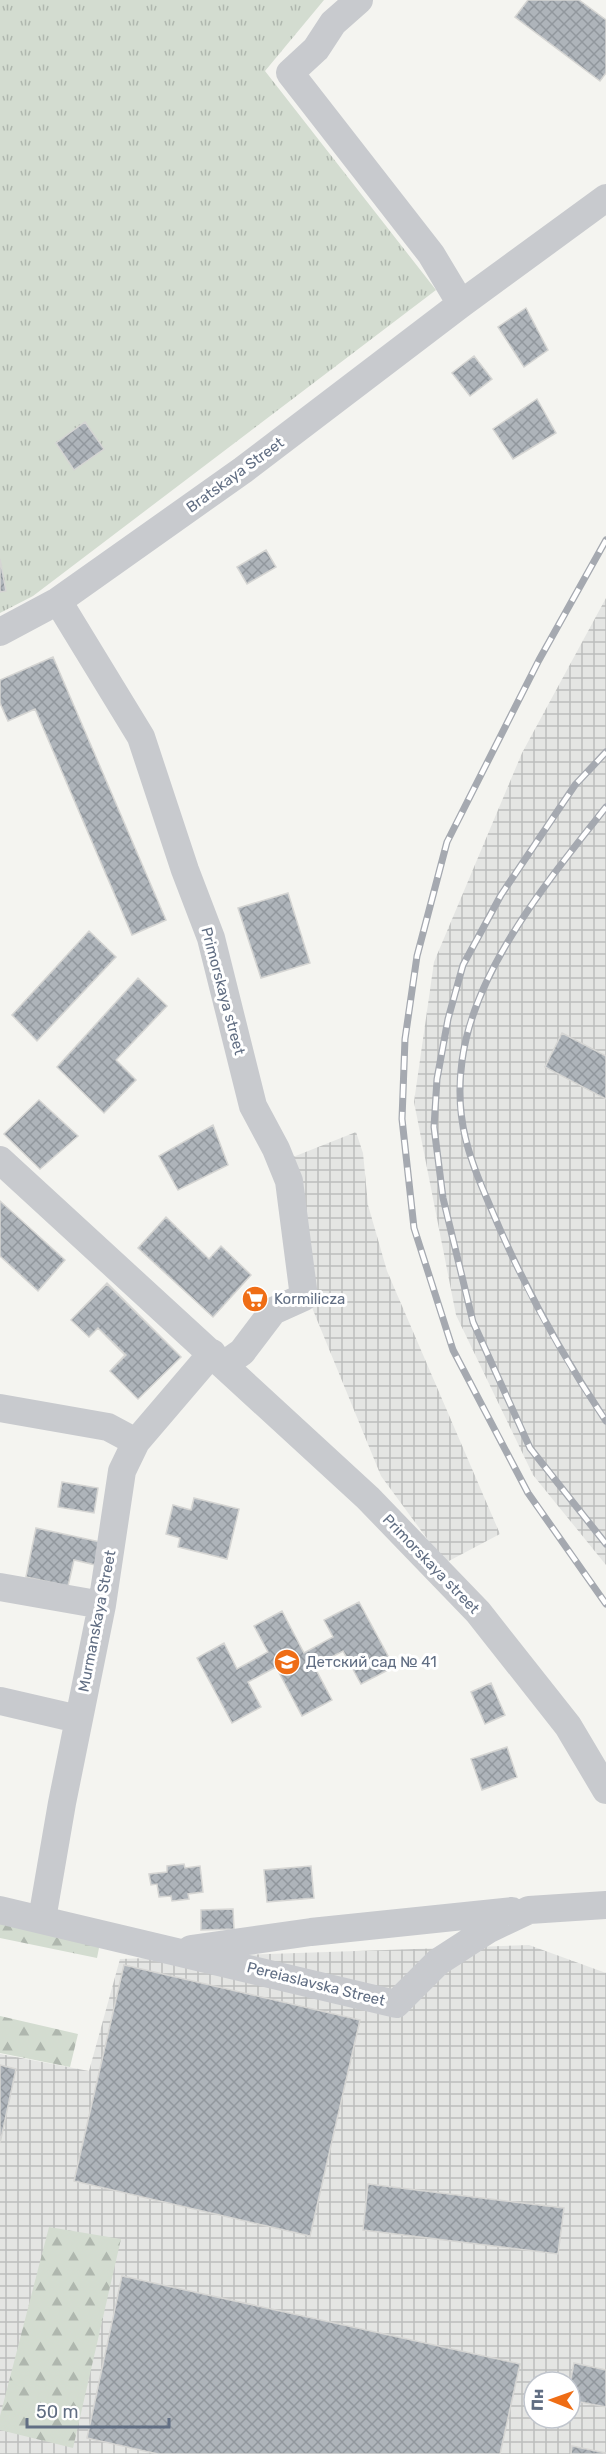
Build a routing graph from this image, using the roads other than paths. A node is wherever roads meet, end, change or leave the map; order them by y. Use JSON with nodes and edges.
{"nodes":[{"id":1,"x":359,"y":0,"type":"edge"},
{"id":2,"x":606,"y":198,"type":"edge"},
{"id":3,"x":461,"y":304,"type":"junction"},
{"id":4,"x":58,"y":601,"type":"junction"},
{"id":5,"x":0,"y":632,"type":"edge"},
{"id":6,"x":0,"y":1160,"type":"edge"},
{"id":7,"x":218,"y":1358,"type":"junction"},
{"id":8,"x":0,"y":1408,"type":"edge"},
{"id":9,"x":136,"y":1442,"type":"junction"},
{"id":10,"x":0,"y":1587,"type":"edge"},
{"id":11,"x":102,"y":1605,"type":"junction"},
{"id":12,"x":0,"y":1701,"type":"edge"},
{"id":13,"x":78,"y":1719,"type":"junction"},
{"id":14,"x":606,"y":1790,"type":"edge"},
{"id":15,"x":606,"y":1905,"type":"edge"},
{"id":16,"x":0,"y":1910,"type":"edge"},
{"id":17,"x":529,"y":1910,"type":"junction"},
{"id":18,"x":42,"y":1919,"type":"junction"},
{"id":19,"x":177,"y":1951,"type":"junction"}],
"edges":[{"from":1,"to":3,"type":"street"},
{"from":2,"to":3,"type":"street","name":"Bratskaya Street"},
{"from":3,"to":4,"type":"street","name":"Bratskaya Street"},
{"from":4,"to":5,"type":"street","name":"Bratskaya Street"},
{"from":4,"to":7,"type":"street","name":"Primorskaya street"},
{"from":6,"to":7,"type":"street","name":"Primorskaya street"},
{"from":7,"to":9,"type":"street","name":"Murmanskaya Street"},
{"from":7,"to":14,"type":"street","name":"Primorskaya street"},
{"from":8,"to":9,"type":"street"},
{"from":9,"to":11,"type":"street","name":"Murmanskaya Street"},
{"from":10,"to":11,"type":"street"},
{"from":11,"to":13,"type":"street","name":"Murmanskaya Street"},
{"from":12,"to":13,"type":"street"},
{"from":13,"to":18,"type":"street","name":"Murmanskaya Street"},
{"from":15,"to":17,"type":"street","name":"Pereiaslavska Street"},
{"from":16,"to":18,"type":"street","name":"Pereiaslavska Street"},
{"from":17,"to":19,"type":"street"},
{"from":17,"to":19,"type":"street","name":"Pereiaslavska Street"},
{"from":18,"to":19,"type":"street","name":"Pereiaslavska Street"}]}
